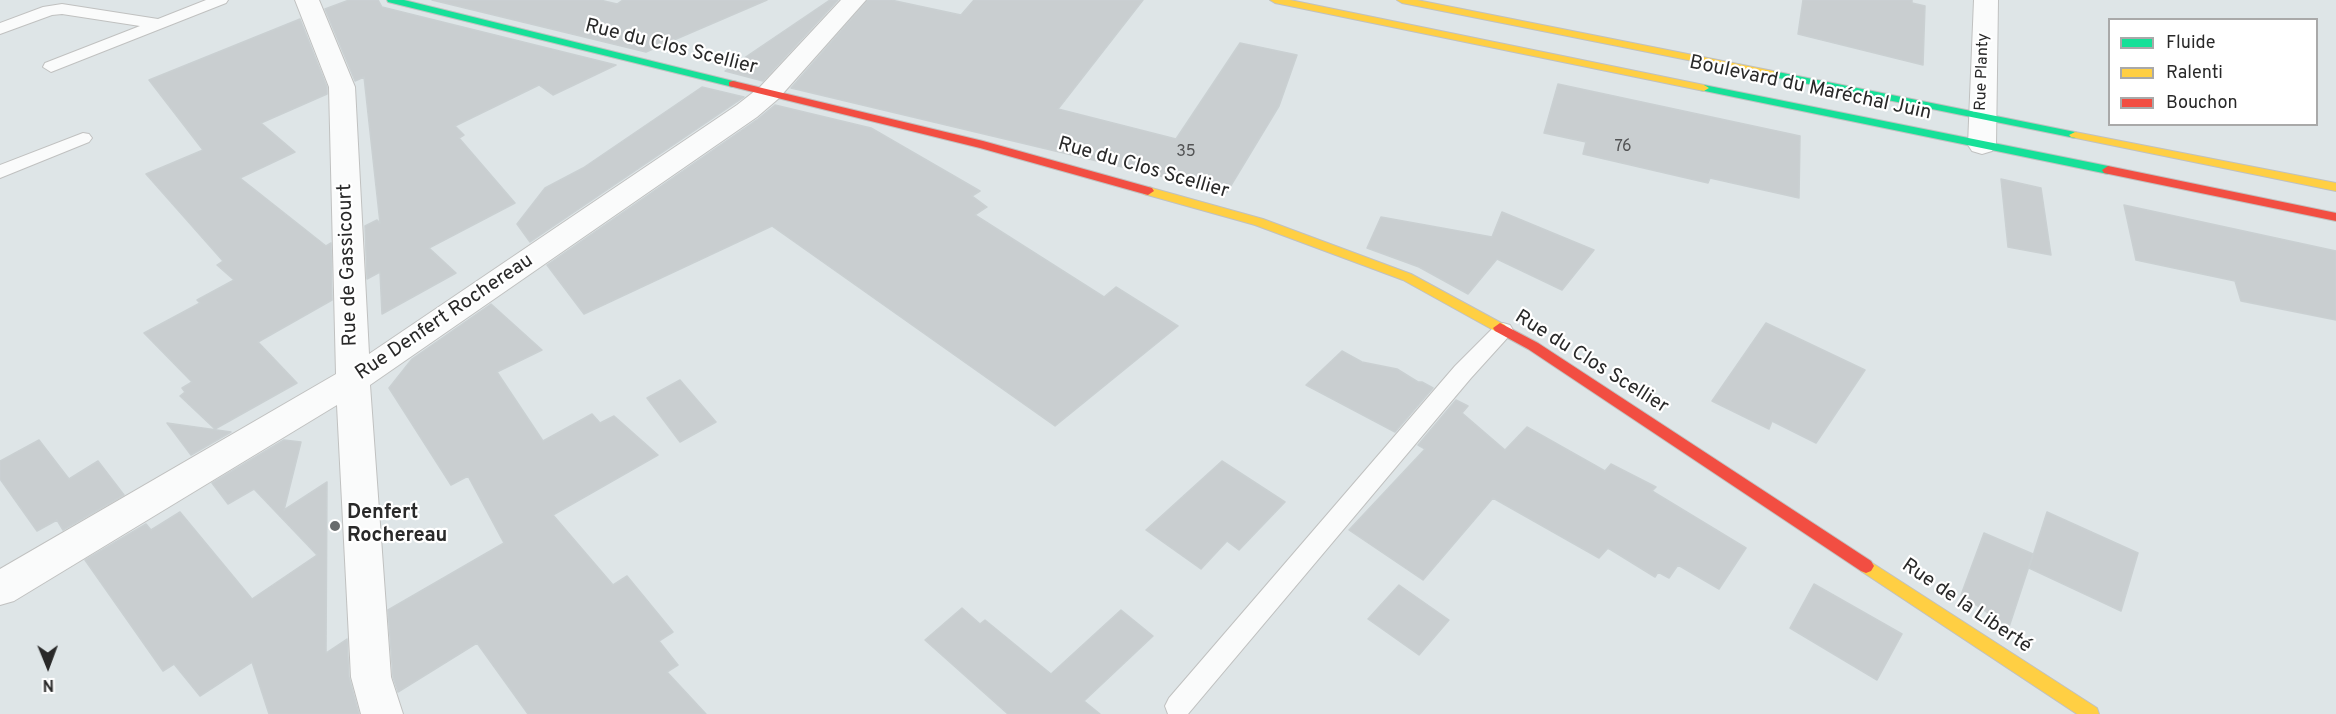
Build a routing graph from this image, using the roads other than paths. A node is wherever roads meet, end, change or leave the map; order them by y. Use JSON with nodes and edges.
{"nodes":[{"id":1,"x":220,"y":0,"type":"edge"},
{"id":2,"x":307,"y":0,"type":"edge"},
{"id":3,"x":392,"y":0,"type":"edge"},
{"id":4,"x":854,"y":0,"type":"edge"},
{"id":5,"x":1275,"y":0,"type":"edge"},
{"id":6,"x":1402,"y":0,"type":"edge"},
{"id":7,"x":1986,"y":0,"type":"edge"},
{"id":8,"x":160,"y":24,"type":"junction"},
{"id":9,"x":0,"y":29,"type":"edge"},
{"id":10,"x":51,"y":67,"type":"dead end"},
{"id":11,"x":770,"y":93,"type":"junction"},
{"id":12,"x":1982,"y":117,"type":"junction"},
{"id":13,"x":83,"y":138,"type":"dead end"},
{"id":14,"x":1982,"y":144,"type":"junction"},
{"id":15,"x":0,"y":172,"type":"edge"},
{"id":16,"x":2336,"y":188,"type":"edge"},
{"id":17,"x":2336,"y":217,"type":"edge"},
{"id":18,"x":1503,"y":330,"type":"junction"},
{"id":19,"x":353,"y":380,"type":"junction"},
{"id":20,"x":1818,"y":532,"type":"joint"},
{"id":21,"x":0,"y":589,"type":"edge"},
{"id":22,"x":1178,"y":706,"type":"dead end"},
{"id":23,"x":382,"y":714,"type":"edge"},
{"id":24,"x":2091,"y":714,"type":"edge"}],
"edges":[{"from":1,"to":8,"type":"lane"},
{"from":2,"to":19,"type":"street","name":"Rue de Gassicourt"},
{"from":3,"to":11,"type":"main road","name":"Rue du Clos Scellier"},
{"from":4,"to":11,"type":"street","name":"Rue Denfert Rochereau"},
{"from":5,"to":14,"type":"main road","name":"Boulevard du Maréchal Juin"},
{"from":6,"to":12,"type":"main road","name":"Boulevard du Maréchal Juin"},
{"from":7,"to":12,"type":"street","name":"Rue Planty"},
{"from":8,"to":9,"type":"lane"},
{"from":8,"to":10,"type":"lane"},
{"from":11,"to":18,"type":"main road","name":"Rue du Clos Scellier"},
{"from":11,"to":19,"type":"street","name":"Rue Denfert Rochereau"},
{"from":12,"to":14,"type":"street","name":"Rue Planty"},
{"from":12,"to":16,"type":"main road","name":"Boulevard du Maréchal Juin"},
{"from":13,"to":15,"type":"lane"},
{"from":14,"to":17,"type":"main road","name":"Boulevard du Maréchal Juin"},
{"from":18,"to":20,"type":"main road","name":"Rue du Clos Scellier"},
{"from":18,"to":22,"type":"lane"},
{"from":19,"to":21,"type":"street","name":"Rue Denfert Rochereau"},
{"from":19,"to":23,"type":"street","name":"Rue de Gassicourt"},
{"from":20,"to":24,"type":"main road","name":"Rue de la Liberté"}]}
